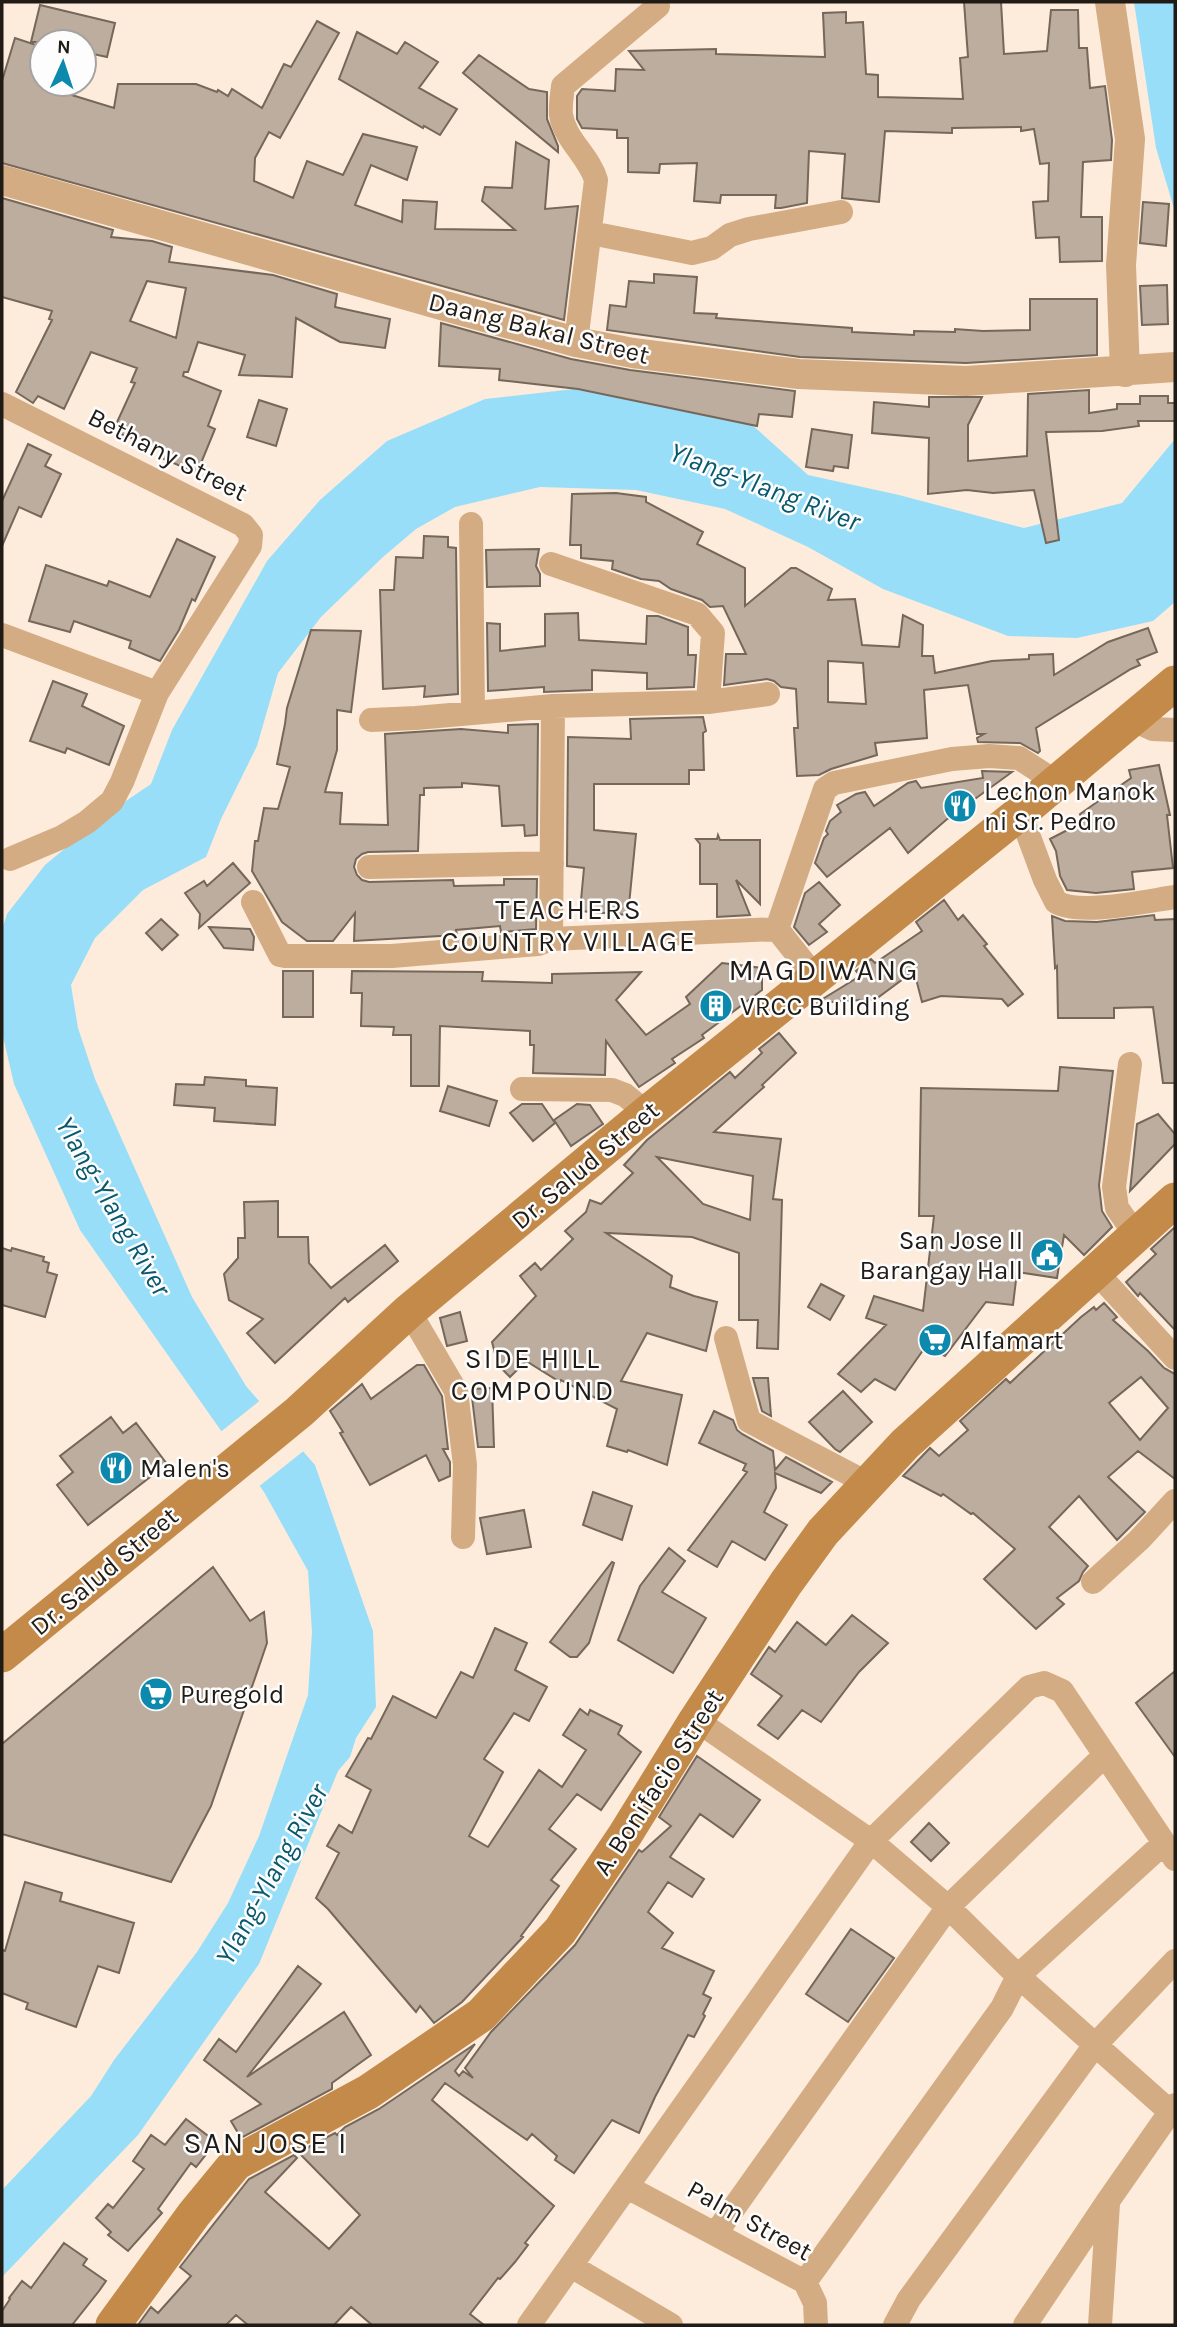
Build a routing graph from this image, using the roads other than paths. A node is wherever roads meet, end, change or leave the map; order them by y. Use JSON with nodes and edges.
{"nodes":[{"id":1,"x":1110,"y":2,"type":"edge"},
{"id":2,"x":658,"y":6,"type":"dead end"},
{"id":3,"x":2,"y":180,"type":"edge"},
{"id":4,"x":841,"y":212,"type":"dead end"},
{"id":5,"x":591,"y":233,"type":"junction"},
{"id":6,"x":576,"y":342,"type":"junction"},
{"id":7,"x":1175,"y":368,"type":"edge"},
{"id":8,"x":1125,"y":372,"type":"junction"},
{"id":9,"x":2,"y":404,"type":"edge"},
{"id":10,"x":471,"y":524,"type":"dead end"},
{"id":11,"x":551,"y":564,"type":"dead end"},
{"id":12,"x":2,"y":635,"type":"edge"},
{"id":13,"x":1175,"y":683,"type":"edge"},
{"id":14,"x":157,"y":693,"type":"junction"},
{"id":15,"x":768,"y":694,"type":"dead end"},
{"id":16,"x":708,"y":702,"type":"junction"},
{"id":17,"x":553,"y":706,"type":"junction"},
{"id":18,"x":473,"y":713,"type":"junction"},
{"id":19,"x":1131,"y":719,"type":"junction"},
{"id":20,"x":371,"y":720,"type":"dead end"},
{"id":21,"x":1175,"y":730,"type":"edge"},
{"id":22,"x":1056,"y":782,"type":"junction"},
{"id":23,"x":1020,"y":813,"type":"junction"},
{"id":24,"x":4,"y":863,"type":"edge"},
{"id":25,"x":552,"y":863,"type":"junction"},
{"id":26,"x":369,"y":867,"type":"dead end"},
{"id":27,"x":1175,"y":897,"type":"edge"},
{"id":28,"x":253,"y":902,"type":"dead end"},
{"id":29,"x":777,"y":929,"type":"junction"},
{"id":30,"x":551,"y":939,"type":"junction"},
{"id":31,"x":815,"y":977,"type":"junction"},
{"id":32,"x":1130,"y":1064,"type":"dead end"},
{"id":33,"x":522,"y":1089,"type":"dead end"},
{"id":34,"x":647,"y":1112,"type":"junction"},
{"id":35,"x":1175,"y":1200,"type":"edge"},
{"id":36,"x":1136,"y":1236,"type":"junction"},
{"id":37,"x":1095,"y":1271,"type":"junction"},
{"id":38,"x":409,"y":1311,"type":"junction"},
{"id":39,"x":726,"y":1338,"type":"dead end"},
{"id":40,"x":1175,"y":1358,"type":"edge"},
{"id":41,"x":867,"y":1483,"type":"junction"},
{"id":42,"x":1175,"y":1501,"type":"edge"},
{"id":43,"x":463,"y":1537,"type":"dead end"},
{"id":44,"x":1093,"y":1581,"type":"dead end"},
{"id":45,"x":2,"y":1656,"type":"edge"},
{"id":46,"x":696,"y":1720,"type":"junction"},
{"id":47,"x":1105,"y":1755,"type":"junction"},
{"id":48,"x":871,"y":1841,"type":"junction"},
{"id":49,"x":1169,"y":1851,"type":"edge"},
{"id":50,"x":948,"y":1907,"type":"junction"},
{"id":51,"x":1175,"y":1961,"type":"edge"},
{"id":52,"x":1018,"y":1976,"type":"junction"},
{"id":53,"x":1095,"y":2045,"type":"junction"},
{"id":54,"x":1173,"y":2110,"type":"edge"},
{"id":55,"x":627,"y":2187,"type":"junction"},
{"id":56,"x":1108,"y":2201,"type":"junction"},
{"id":57,"x":716,"y":2233,"type":"junction"},
{"id":58,"x":570,"y":2266,"type":"junction"},
{"id":59,"x":805,"y":2282,"type":"junction"},
{"id":60,"x":113,"y":2325,"type":"edge"},
{"id":61,"x":529,"y":2325,"type":"edge"},
{"id":62,"x":671,"y":2325,"type":"edge"},
{"id":63,"x":816,"y":2325,"type":"edge"},
{"id":64,"x":895,"y":2325,"type":"edge"},
{"id":65,"x":1025,"y":2325,"type":"edge"},
{"id":66,"x":1100,"y":2325,"type":"edge"}],
"edges":[{"from":1,"to":8,"type":"street"},
{"from":2,"to":5,"type":"street"},
{"from":3,"to":6,"type":"street","name":"Daang Bakal Street"},
{"from":4,"to":5,"type":"street"},
{"from":5,"to":6,"type":"street"},
{"from":6,"to":8,"type":"street","name":"Daang Bakal Street"},
{"from":7,"to":8,"type":"street","name":"Daang Bakal Street"},
{"from":9,"to":14,"type":"street","name":"Bethany Street"},
{"from":10,"to":18,"type":"street"},
{"from":11,"to":16,"type":"street"},
{"from":12,"to":14,"type":"street"},
{"from":13,"to":19,"type":"main road","name":"Dr. Salud Street"},
{"from":14,"to":24,"type":"street"},
{"from":15,"to":16,"type":"street"},
{"from":16,"to":17,"type":"street"},
{"from":17,"to":18,"type":"street"},
{"from":17,"to":25,"type":"street"},
{"from":18,"to":20,"type":"street"},
{"from":19,"to":21,"type":"street"},
{"from":19,"to":22,"type":"main road","name":"Dr. Salud Street"},
{"from":22,"to":23,"type":"main road","name":"Dr. Salud Street"},
{"from":22,"to":29,"type":"street"},
{"from":23,"to":27,"type":"street"},
{"from":23,"to":31,"type":"main road","name":"Dr. Salud Street"},
{"from":25,"to":26,"type":"street"},
{"from":25,"to":30,"type":"street"},
{"from":28,"to":30,"type":"street"},
{"from":29,"to":30,"type":"street"},
{"from":29,"to":31,"type":"street"},
{"from":31,"to":34,"type":"main road","name":"Dr. Salud Street"},
{"from":32,"to":36,"type":"street"},
{"from":33,"to":34,"type":"street"},
{"from":34,"to":38,"type":"main road","name":"Dr. Salud Street"},
{"from":35,"to":36,"type":"main road","name":"A. Bonifacio Street"},
{"from":36,"to":37,"type":"main road","name":"A. Bonifacio Street"},
{"from":37,"to":40,"type":"street"},
{"from":37,"to":41,"type":"main road","name":"A. Bonifacio Street"},
{"from":38,"to":43,"type":"street"},
{"from":38,"to":45,"type":"main road","name":"Dr. Salud Street"},
{"from":39,"to":41,"type":"street"},
{"from":41,"to":46,"type":"main road","name":"A. Bonifacio Street"},
{"from":42,"to":44,"type":"street"},
{"from":46,"to":48,"type":"street"},
{"from":46,"to":60,"type":"main road","name":"A. Bonifacio Street"},
{"from":47,"to":48,"type":"street"},
{"from":47,"to":49,"type":"street"},
{"from":47,"to":50,"type":"street"},
{"from":48,"to":50,"type":"street"},
{"from":48,"to":55,"type":"street"},
{"from":49,"to":52,"type":"street"},
{"from":50,"to":52,"type":"street"},
{"from":50,"to":57,"type":"street"},
{"from":51,"to":53,"type":"street"},
{"from":52,"to":53,"type":"street"},
{"from":52,"to":59,"type":"street"},
{"from":53,"to":54,"type":"street"},
{"from":53,"to":64,"type":"street"},
{"from":54,"to":56,"type":"street"},
{"from":55,"to":57,"type":"street","name":"Palm Street"},
{"from":55,"to":58,"type":"street"},
{"from":56,"to":65,"type":"street"},
{"from":56,"to":66,"type":"street"},
{"from":57,"to":59,"type":"street","name":"Palm Street"},
{"from":58,"to":61,"type":"street"},
{"from":58,"to":62,"type":"street"},
{"from":59,"to":63,"type":"street","name":"Palm Street"}]}
